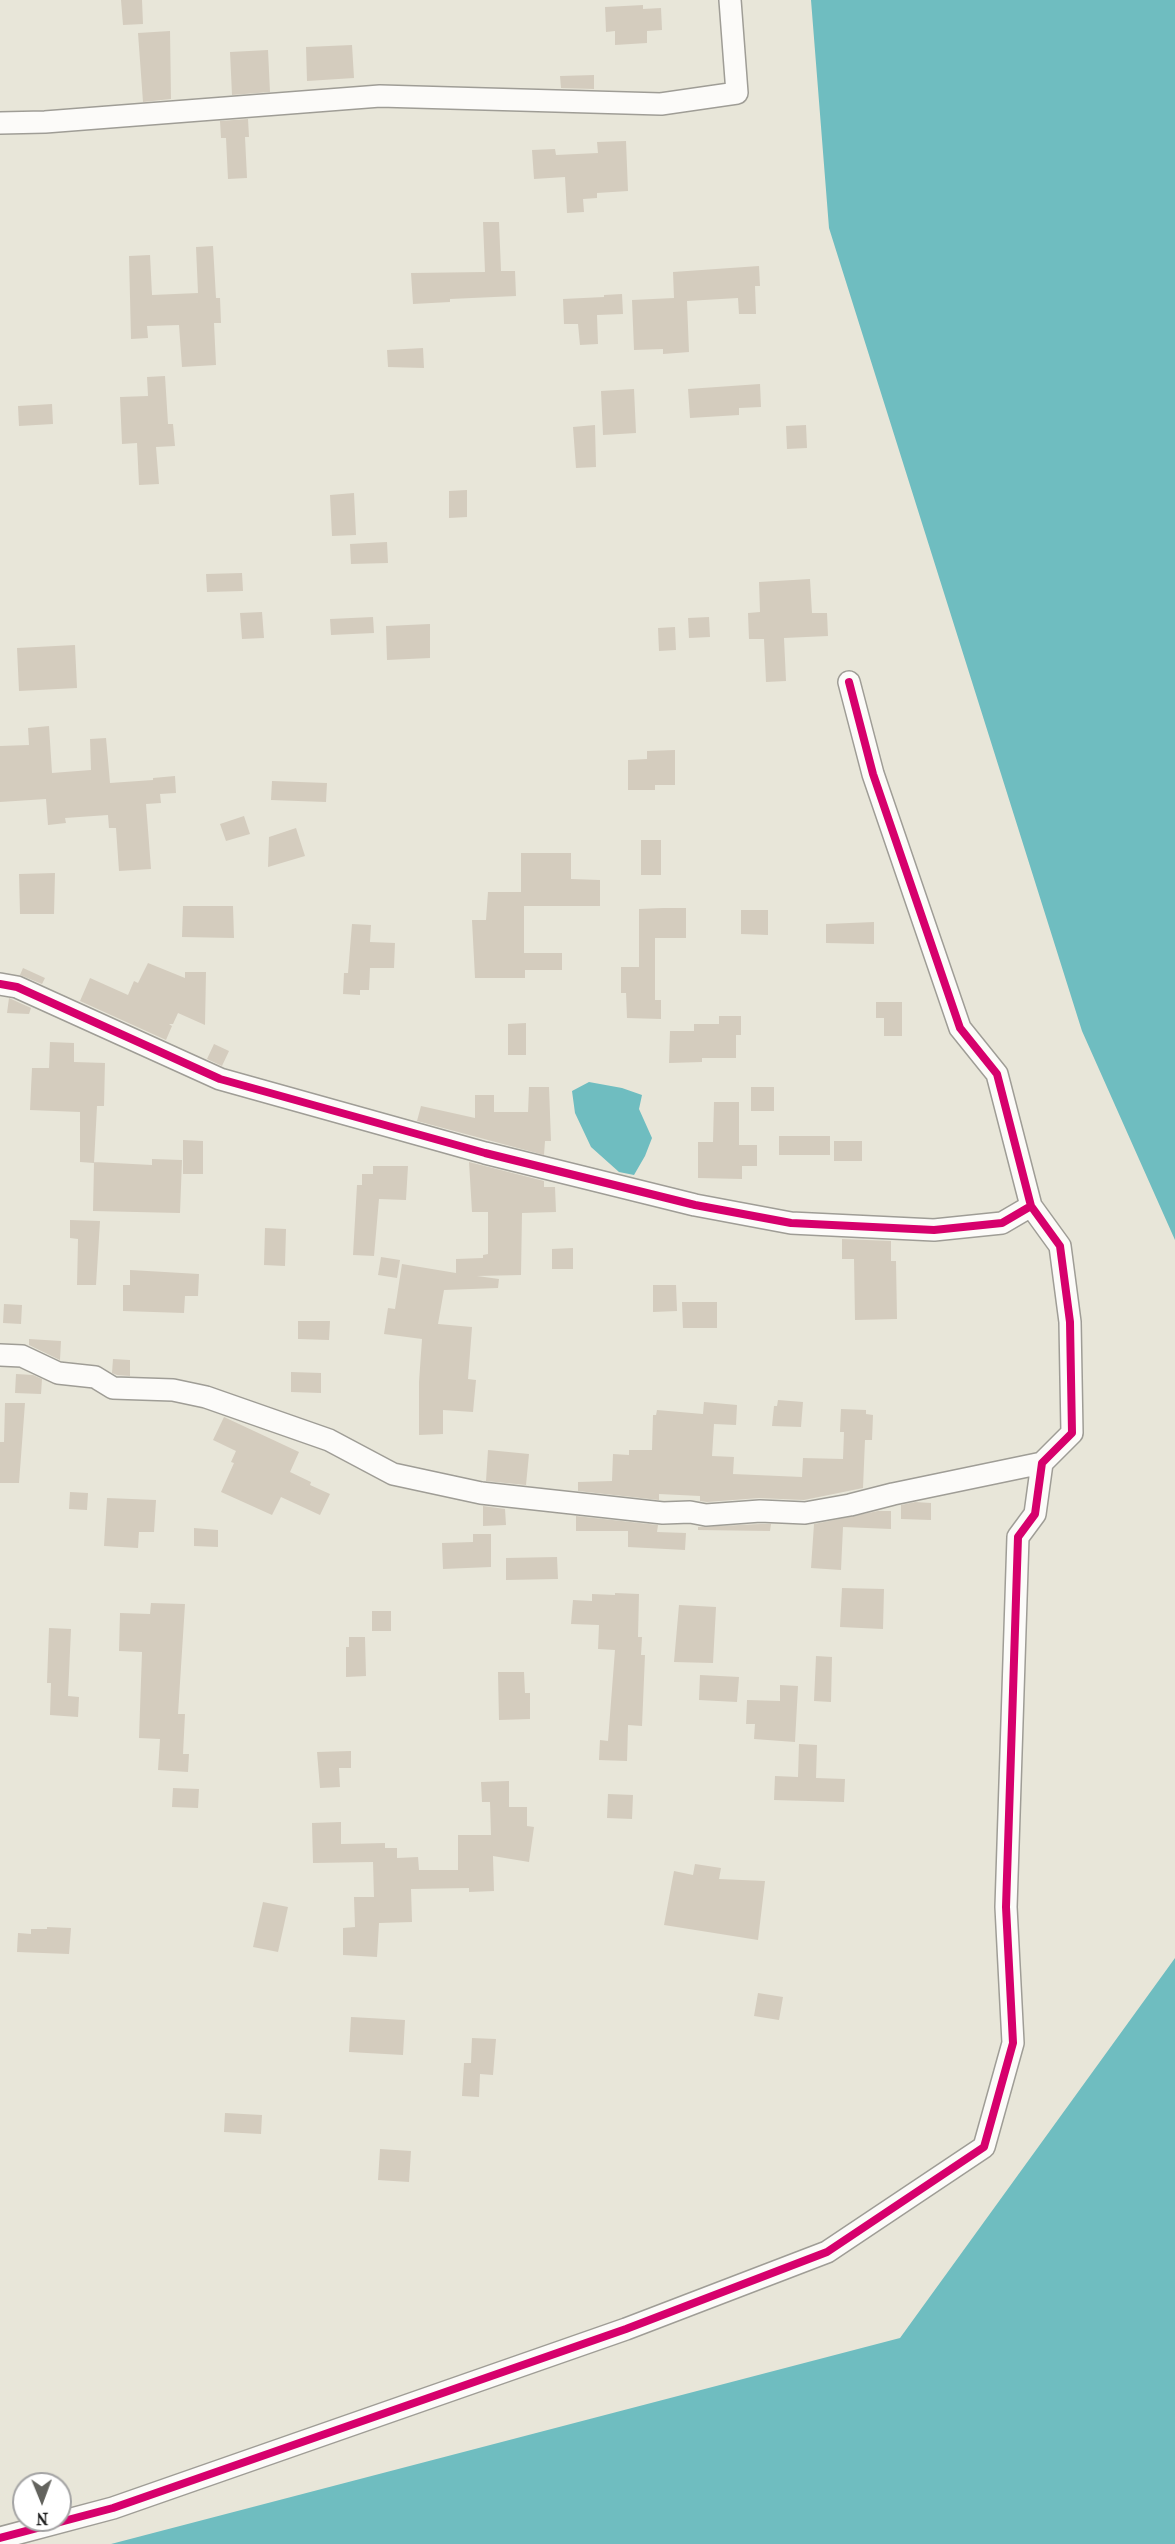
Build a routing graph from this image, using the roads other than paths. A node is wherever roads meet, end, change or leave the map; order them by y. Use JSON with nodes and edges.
{"nodes":[{"id":1,"x":730,"y":0,"type":"edge"},
{"id":2,"x":0,"y":123,"type":"edge"},
{"id":3,"x":849,"y":682,"type":"dead end"},
{"id":4,"x":0,"y":984,"type":"edge"},
{"id":5,"x":1031,"y":1206,"type":"junction"},
{"id":6,"x":0,"y":1355,"type":"edge"},
{"id":7,"x":1042,"y":1463,"type":"junction"},
{"id":8,"x":0,"y":2538,"type":"edge"}],
"edges":[{"from":1,"to":2,"type":"street"},
{"from":3,"to":5,"type":"street"},
{"from":4,"to":5,"type":"street"},
{"from":5,"to":7,"type":"street"},
{"from":6,"to":7,"type":"street"},
{"from":7,"to":8,"type":"street"}]}
